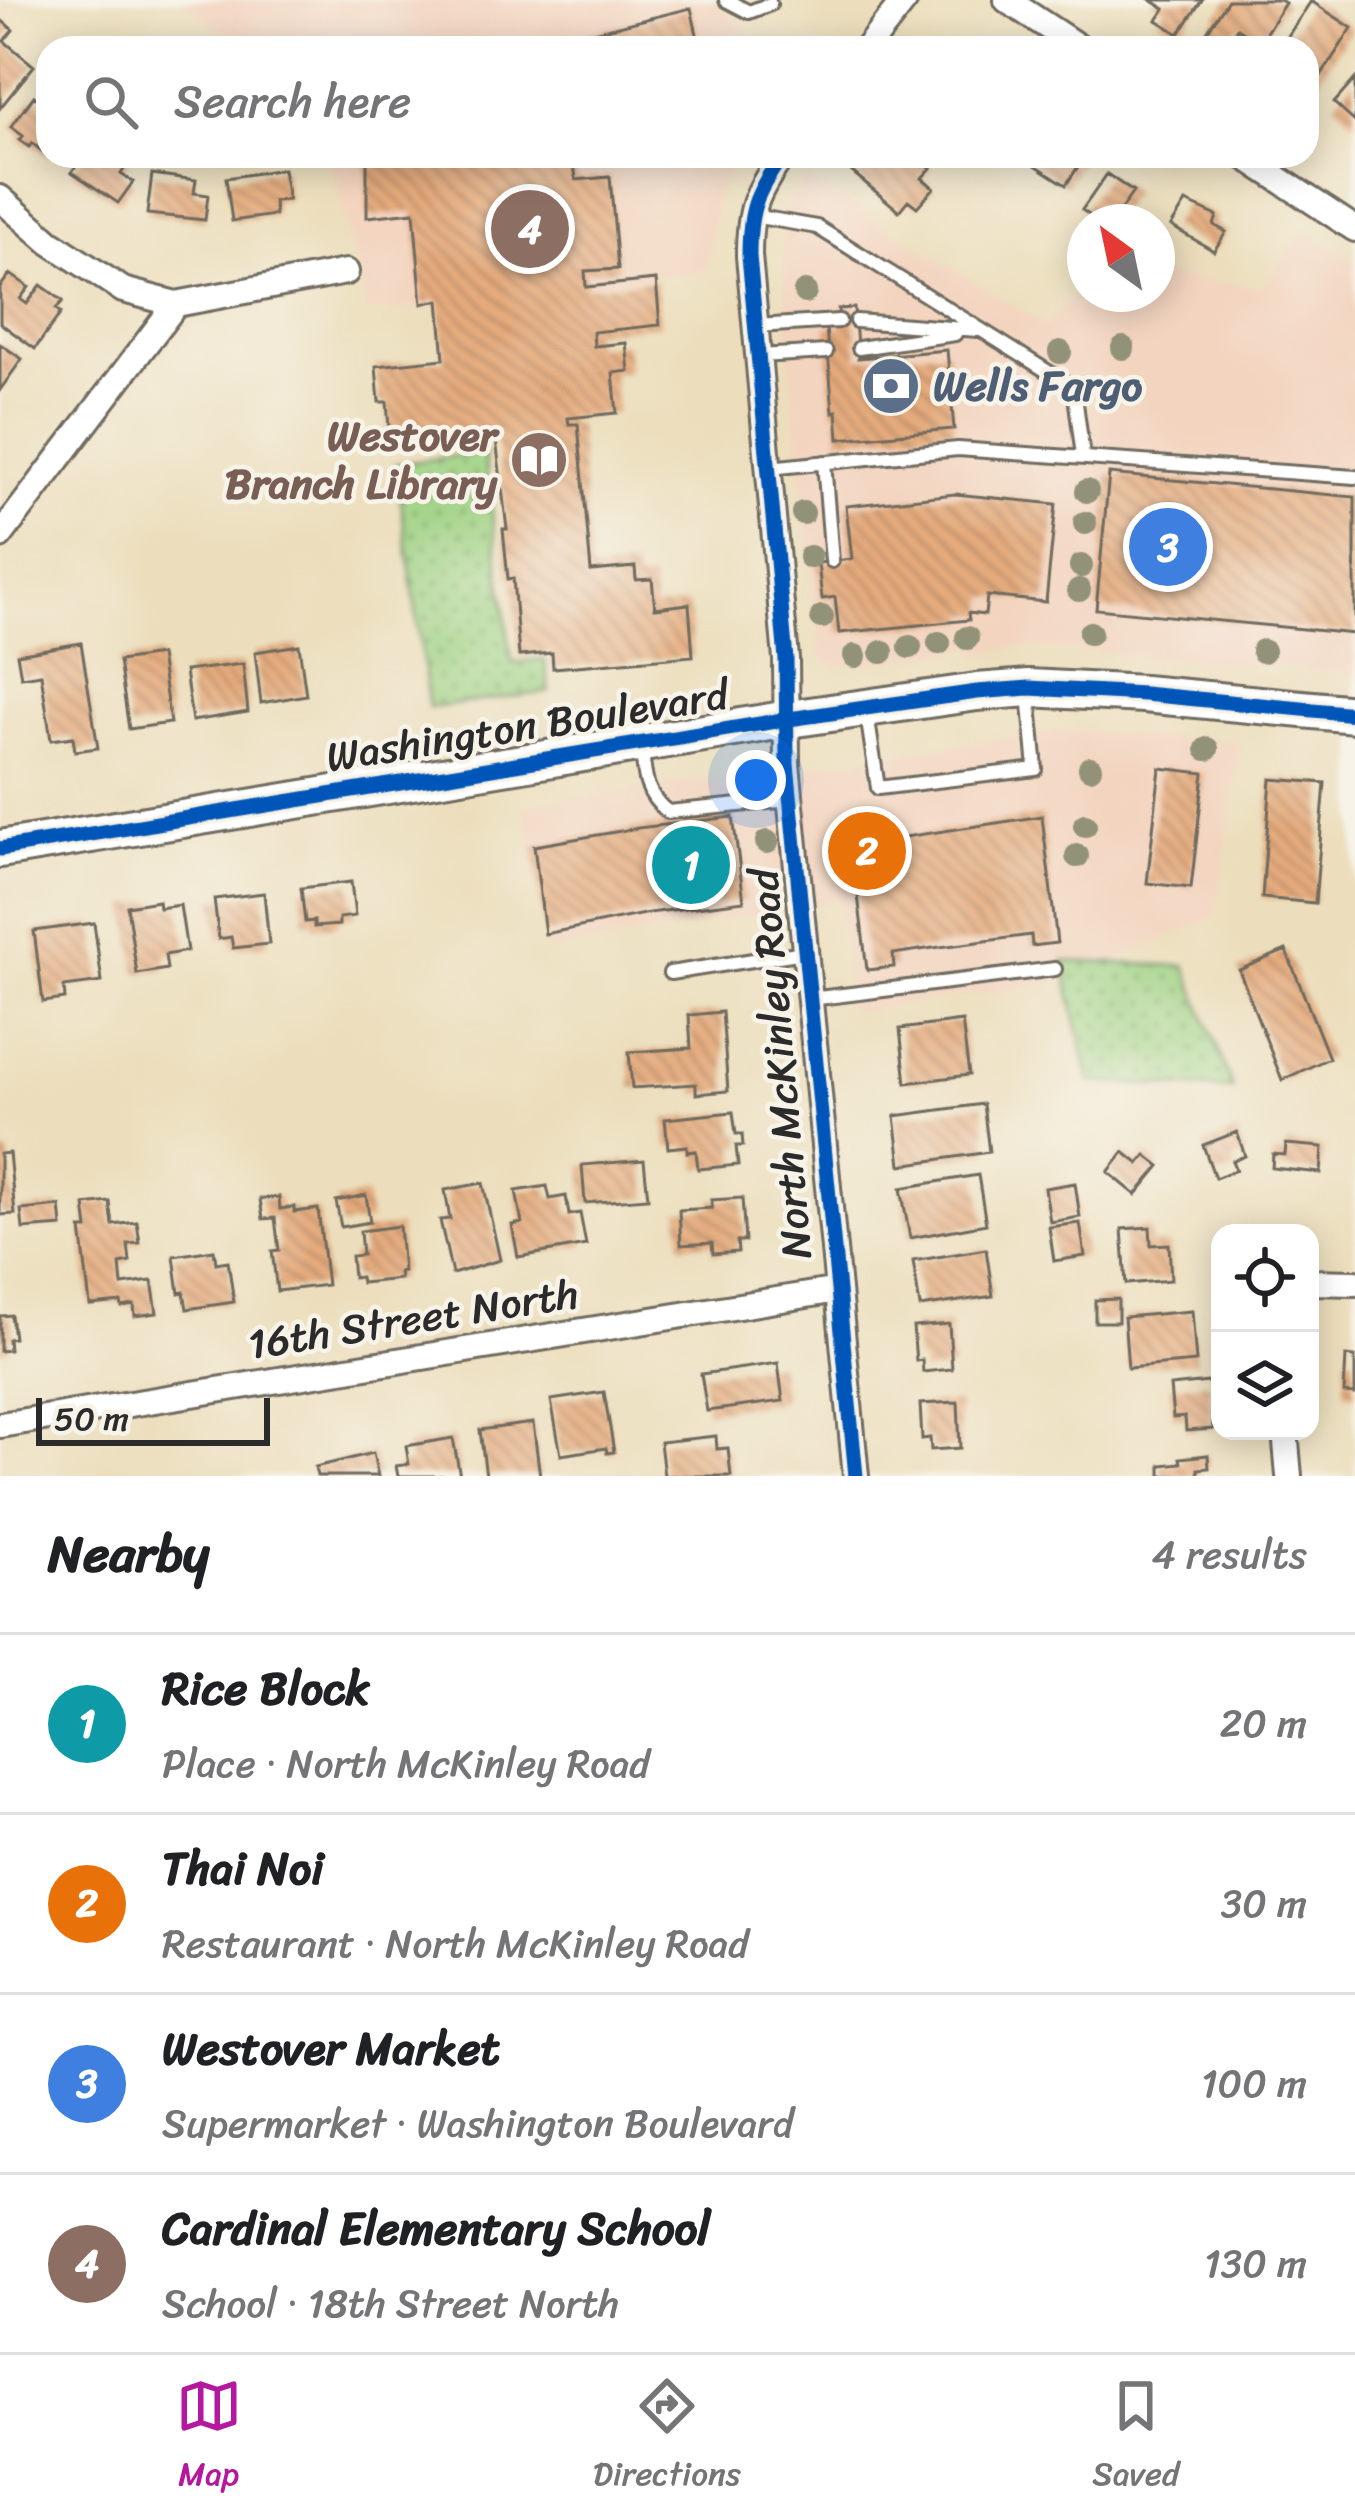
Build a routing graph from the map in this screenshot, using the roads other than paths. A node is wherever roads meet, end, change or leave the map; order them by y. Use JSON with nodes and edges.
{"nodes":[{"id":1,"x":725,"y":0,"type":"edge"},
{"id":2,"x":905,"y":0,"type":"edge"},
{"id":3,"x":1007,"y":0,"type":"edge"},
{"id":4,"x":770,"y":4,"type":"dead end"},
{"id":5,"x":876,"y":36,"type":"edge"},
{"id":6,"x":1062,"y":36,"type":"edge"},
{"id":7,"x":773,"y":168,"type":"edge"},
{"id":8,"x":1262,"y":168,"type":"edge"},
{"id":9,"x":0,"y":198,"type":"edge"},
{"id":10,"x":749,"y":215,"type":"junction"},
{"id":11,"x":1355,"y":229,"type":"edge"},
{"id":12,"x":346,"y":272,"type":"dead end"},
{"id":13,"x":176,"y":304,"type":"junction"},
{"id":14,"x":839,"y":321,"type":"dead end"},
{"id":15,"x":856,"y":321,"type":"dead end"},
{"id":16,"x":756,"y":326,"type":"junction"},
{"id":17,"x":980,"y":330,"type":"junction"},
{"id":18,"x":859,"y":349,"type":"dead end"},
{"id":19,"x":826,"y":352,"type":"dead end"},
{"id":20,"x":759,"y":356,"type":"junction"},
{"id":21,"x":1083,"y":456,"type":"junction"},
{"id":22,"x":824,"y":462,"type":"junction"},
{"id":23,"x":769,"y":468,"type":"junction"},
{"id":24,"x":1355,"y":478,"type":"edge"},
{"id":25,"x":0,"y":536,"type":"edge"},
{"id":26,"x":832,"y":561,"type":"dead end"},
{"id":27,"x":1029,"y":688,"type":"junction"},
{"id":28,"x":866,"y":707,"type":"junction"},
{"id":29,"x":1355,"y":714,"type":"edge"},
{"id":30,"x":789,"y":719,"type":"junction"},
{"id":31,"x":642,"y":744,"type":"junction"},
{"id":32,"x":791,"y":800,"type":"junction"},
{"id":33,"x":0,"y":848,"type":"edge"},
{"id":34,"x":805,"y":952,"type":"junction"},
{"id":35,"x":1054,"y":969,"type":"dead end"},
{"id":36,"x":670,"y":973,"type":"dead end"},
{"id":37,"x":810,"y":999,"type":"junction"},
{"id":38,"x":1319,"y":1282,"type":"edge"},
{"id":39,"x":1355,"y":1283,"type":"edge"},
{"id":40,"x":838,"y":1290,"type":"junction"},
{"id":41,"x":0,"y":1425,"type":"edge"},
{"id":42,"x":1286,"y":1440,"type":"edge"},
{"id":43,"x":856,"y":1476,"type":"edge"},
{"id":44,"x":1289,"y":1476,"type":"edge"}],
"edges":[{"from":1,"to":4,"type":"lane"},
{"from":2,"to":5,"type":"street"},
{"from":3,"to":6,"type":"street"},
{"from":7,"to":10,"type":"street"},
{"from":8,"to":11,"type":"street"},
{"from":9,"to":13,"type":"street"},
{"from":10,"to":16,"type":"street","name":"North McKinley Road"},
{"from":10,"to":17,"type":"lane"},
{"from":12,"to":13,"type":"street"},
{"from":13,"to":25,"type":"street"},
{"from":14,"to":16,"type":"lane"},
{"from":15,"to":17,"type":"lane"},
{"from":16,"to":20,"type":"street","name":"North McKinley Road"},
{"from":17,"to":18,"type":"lane"},
{"from":17,"to":21,"type":"lane"},
{"from":19,"to":20,"type":"lane"},
{"from":20,"to":23,"type":"street","name":"North McKinley Road"},
{"from":21,"to":22,"type":"lane"},
{"from":21,"to":24,"type":"lane"},
{"from":22,"to":23,"type":"lane"},
{"from":22,"to":26,"type":"lane"},
{"from":23,"to":30,"type":"street","name":"North McKinley Road"},
{"from":27,"to":28,"type":"main road","name":"Washington Boulevard"},
{"from":27,"to":28,"type":"lane"},
{"from":27,"to":29,"type":"main road","name":"Washington Boulevard"},
{"from":28,"to":30,"type":"main road","name":"Washington Boulevard"},
{"from":30,"to":31,"type":"main road","name":"Washington Boulevard"},
{"from":30,"to":32,"type":"street","name":"North McKinley Road"},
{"from":31,"to":32,"type":"lane"},
{"from":31,"to":33,"type":"main road","name":"Washington Boulevard"},
{"from":32,"to":34,"type":"street","name":"North McKinley Road"},
{"from":34,"to":36,"type":"lane"},
{"from":34,"to":37,"type":"street","name":"North McKinley Road"},
{"from":35,"to":37,"type":"lane"},
{"from":37,"to":40,"type":"street","name":"North McKinley Road"},
{"from":38,"to":39,"type":"street"},
{"from":40,"to":41,"type":"street","name":"16th Street North"},
{"from":40,"to":43,"type":"street","name":"North McKinley Road"},
{"from":42,"to":44,"type":"street"}]}
